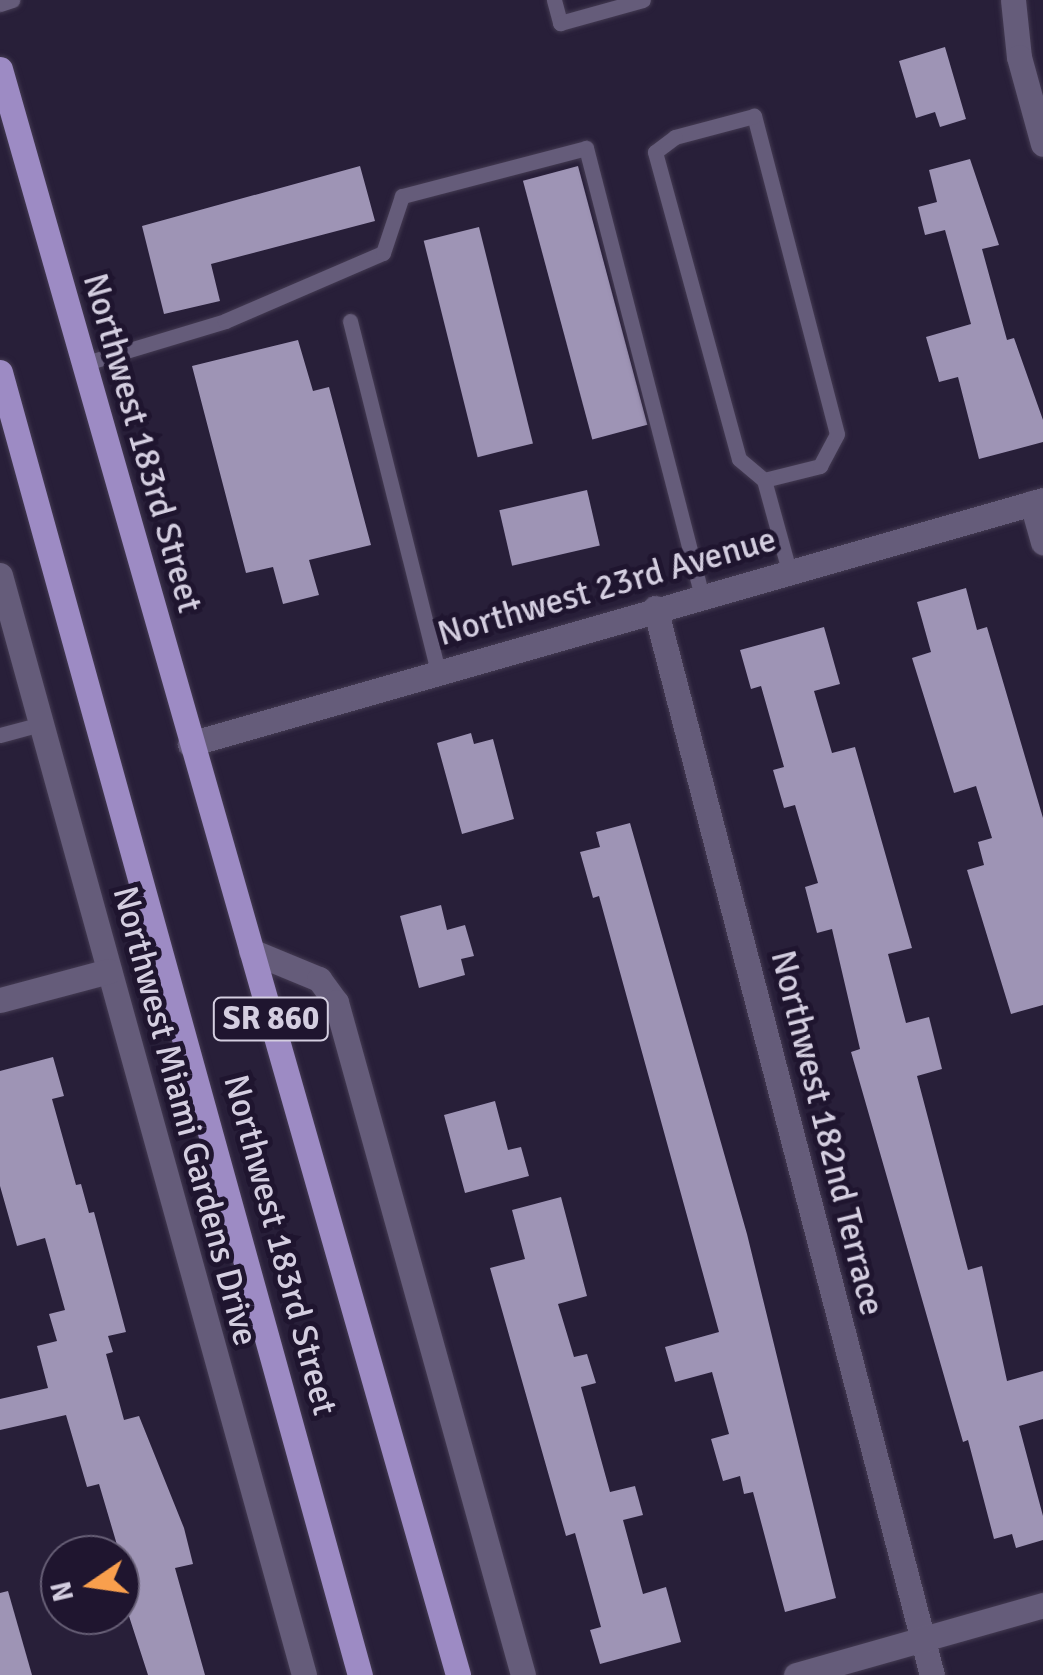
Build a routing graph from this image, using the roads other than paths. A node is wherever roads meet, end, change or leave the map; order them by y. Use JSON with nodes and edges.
{"nodes":[{"id":1,"x":12,"y":0,"type":"edge"},
{"id":2,"x":554,"y":0,"type":"edge"},
{"id":3,"x":643,"y":0,"type":"edge"},
{"id":4,"x":1013,"y":0,"type":"edge"},
{"id":5,"x":0,"y":4,"type":"edge"},
{"id":6,"x":1031,"y":53,"type":"edge"},
{"id":7,"x":0,"y":69,"type":"edge"},
{"id":8,"x":1043,"y":144,"type":"edge"},
{"id":9,"x":350,"y":321,"type":"dead end"},
{"id":10,"x":83,"y":364,"type":"junction"},
{"id":11,"x":0,"y":372,"type":"edge"},
{"id":12,"x":764,"y":480,"type":"junction"},
{"id":13,"x":1037,"y":502,"type":"edge"},
{"id":14,"x":1043,"y":542,"type":"edge"},
{"id":15,"x":789,"y":571,"type":"junction"},
{"id":16,"x":0,"y":574,"type":"edge"},
{"id":17,"x":702,"y":595,"type":"junction"},
{"id":18,"x":655,"y":608,"type":"junction"},
{"id":19,"x":8,"y":633,"type":"edge"},
{"id":20,"x":438,"y":672,"type":"junction"},
{"id":21,"x":41,"y":724,"type":"junction"},
{"id":22,"x":0,"y":735,"type":"edge"},
{"id":23,"x":190,"y":744,"type":"junction"},
{"id":24,"x":251,"y":950,"type":"junction"},
{"id":25,"x":108,"y":971,"type":"junction"},
{"id":26,"x":0,"y":1000,"type":"edge"},
{"id":27,"x":1043,"y":1606,"type":"edge"},
{"id":28,"x":922,"y":1640,"type":"junction"},
{"id":29,"x":352,"y":1646,"type":"junction"},
{"id":30,"x":304,"y":1675,"type":"edge"},
{"id":31,"x":360,"y":1675,"type":"edge"},
{"id":32,"x":374,"y":1675,"type":"edge"},
{"id":33,"x":458,"y":1675,"type":"edge"},
{"id":34,"x":522,"y":1675,"type":"edge"},
{"id":35,"x":796,"y":1675,"type":"edge"},
{"id":36,"x":932,"y":1675,"type":"edge"}],
"edges":[{"from":1,"to":5,"type":"lane"},
{"from":2,"to":3,"type":"lane"},
{"from":4,"to":6,"type":"street"},
{"from":6,"to":8,"type":"street"},
{"from":7,"to":10,"type":"main road","name":"Northwest 183rd Street","number":"SR 860"},
{"from":9,"to":20,"type":"lane"},
{"from":10,"to":17,"type":"lane"},
{"from":10,"to":23,"type":"main road","name":"Northwest 183rd Street","number":"SR 860"},
{"from":11,"to":29,"type":"main road","name":"Northwest 183rd Street","number":"SR 860"},
{"from":12,"to":12,"type":"lane"},
{"from":12,"to":15,"type":"lane"},
{"from":13,"to":14,"type":"street"},
{"from":13,"to":15,"type":"street","name":"Northwest 23rd Avenue"},
{"from":15,"to":17,"type":"street","name":"Northwest 23rd Avenue"},
{"from":16,"to":19,"type":"street","name":"Northwest Miami Gardens Drive"},
{"from":17,"to":18,"type":"street","name":"Northwest 23rd Avenue"},
{"from":18,"to":20,"type":"street","name":"Northwest 23rd Avenue"},
{"from":18,"to":28,"type":"street","name":"Northwest 182nd Terrace"},
{"from":19,"to":21,"type":"street","name":"Northwest Miami Gardens Drive"},
{"from":20,"to":23,"type":"street","name":"Northwest 23rd Avenue"},
{"from":21,"to":22,"type":"lane"},
{"from":21,"to":25,"type":"street","name":"Northwest Miami Gardens Drive"},
{"from":23,"to":24,"type":"main road","name":"Northwest 183rd Street","number":"SR 860"},
{"from":24,"to":33,"type":"main road","name":"Northwest 183rd Street","number":"SR 860"},
{"from":24,"to":34,"type":"street"},
{"from":25,"to":26,"type":"street"},
{"from":25,"to":30,"type":"street","name":"Northwest Miami Gardens Drive"},
{"from":27,"to":28,"type":"street"},
{"from":28,"to":35,"type":"street"},
{"from":28,"to":36,"type":"street","name":"Northwest 182nd Terrace"},
{"from":29,"to":31,"type":"main road","name":"Northwest 183rd Street","number":"SR 860"},
{"from":29,"to":32,"type":"main road"}]}
